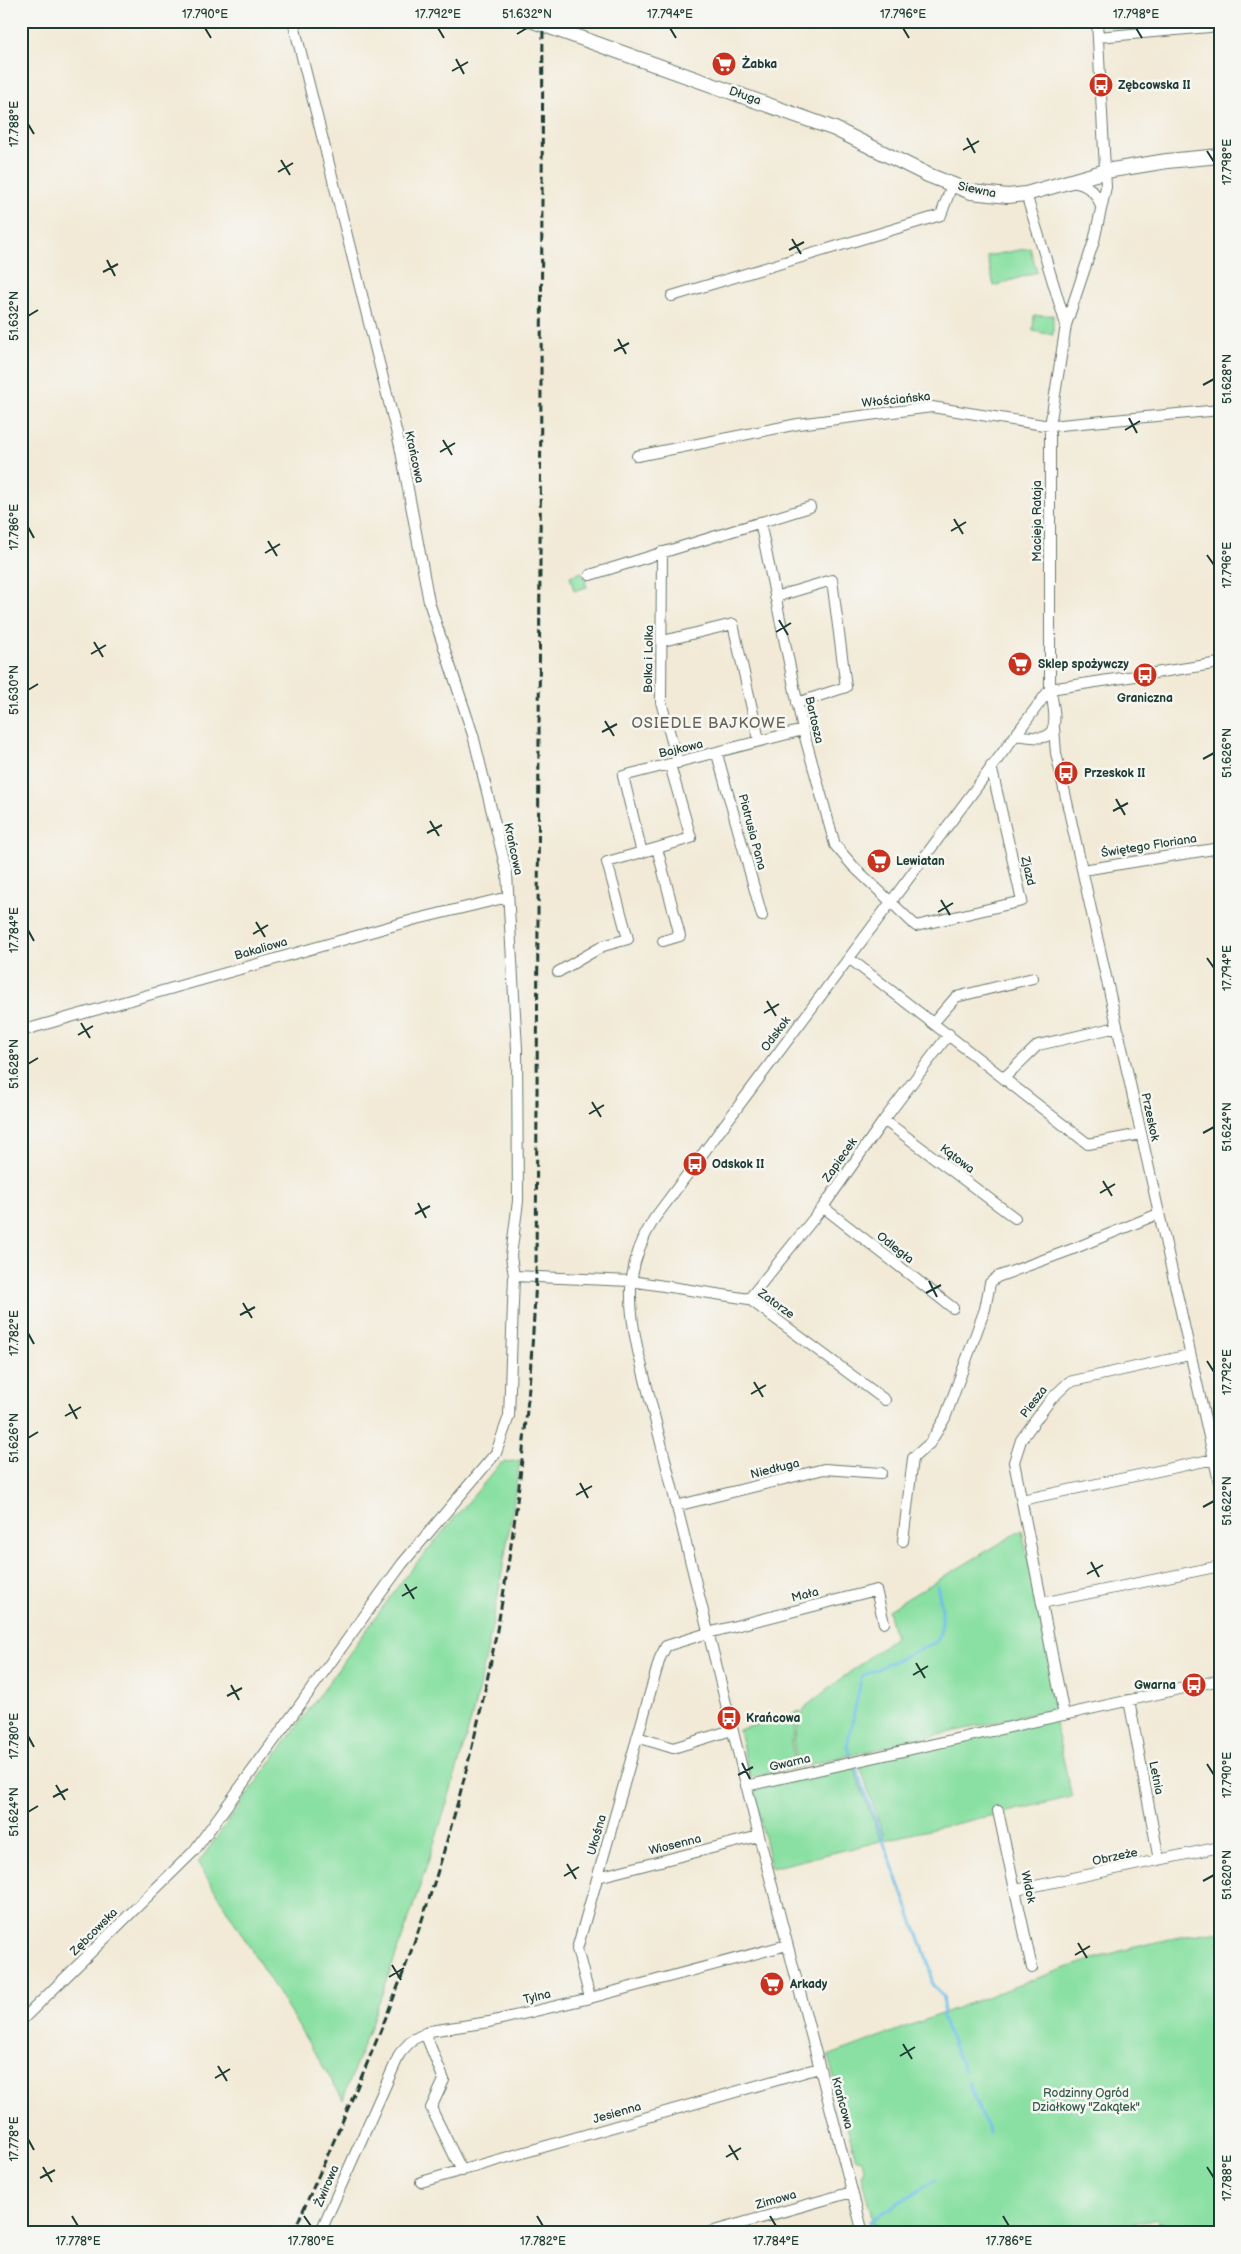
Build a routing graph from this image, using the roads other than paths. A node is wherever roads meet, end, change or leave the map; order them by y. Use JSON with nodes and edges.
{"nodes":[{"id":1,"x":293,"y":21,"type":"edge"},
{"id":2,"x":533,"y":21,"type":"edge"},
{"id":3,"x":1097,"y":21,"type":"edge"},
{"id":4,"x":559,"y":26,"type":"edge"},
{"id":5,"x":1220,"y":26,"type":"edge"},
{"id":6,"x":1098,"y":38,"type":"junction"},
{"id":7,"x":1220,"y":156,"type":"edge"},
{"id":8,"x":1106,"y":171,"type":"junction"},
{"id":9,"x":1072,"y":182,"type":"junction"},
{"id":10,"x":952,"y":185,"type":"junction"},
{"id":11,"x":1026,"y":194,"type":"junction"},
{"id":12,"x":1101,"y":207,"type":"junction"},
{"id":13,"x":672,"y":296,"type":"dead end"},
{"id":14,"x":1066,"y":325,"type":"junction"},
{"id":15,"x":1220,"y":410,"type":"edge"},
{"id":16,"x":1050,"y":426,"type":"junction"},
{"id":17,"x":637,"y":456,"type":"dead end"},
{"id":18,"x":810,"y":507,"type":"dead end"},
{"id":19,"x":760,"y":522,"type":"junction"},
{"id":20,"x":662,"y":552,"type":"junction"},
{"id":21,"x":590,"y":575,"type":"dead end"},
{"id":22,"x":775,"y":597,"type":"junction"},
{"id":23,"x":663,"y":641,"type":"junction"},
{"id":24,"x":1220,"y":663,"type":"edge"},
{"id":25,"x":1050,"y":689,"type":"junction"},
{"id":26,"x":797,"y":703,"type":"junction"},
{"id":27,"x":1030,"y":715,"type":"junction"},
{"id":28,"x":1052,"y":717,"type":"junction"},
{"id":29,"x":1054,"y":728,"type":"junction"},
{"id":30,"x":803,"y":730,"type":"junction"},
{"id":31,"x":1016,"y":736,"type":"junction"},
{"id":32,"x":1036,"y":737,"type":"junction"},
{"id":33,"x":759,"y":740,"type":"junction"},
{"id":34,"x":1056,"y":753,"type":"junction"},
{"id":35,"x":717,"y":754,"type":"junction"},
{"id":36,"x":674,"y":764,"type":"junction"},
{"id":37,"x":991,"y":766,"type":"junction"},
{"id":38,"x":657,"y":848,"type":"junction"},
{"id":39,"x":1220,"y":848,"type":"edge"},
{"id":40,"x":642,"y":852,"type":"junction"},
{"id":41,"x":1083,"y":870,"type":"junction"},
{"id":42,"x":508,"y":897,"type":"junction"},
{"id":43,"x":891,"y":901,"type":"junction"},
{"id":44,"x":762,"y":916,"type":"dead end"},
{"id":45,"x":663,"y":941,"type":"dead end"},
{"id":46,"x":849,"y":958,"type":"junction"},
{"id":47,"x":558,"y":972,"type":"dead end"},
{"id":48,"x":1033,"y":978,"type":"dead end"},
{"id":49,"x":934,"y":1022,"type":"junction"},
{"id":50,"x":1117,"y":1027,"type":"junction"},
{"id":51,"x":21,"y":1031,"type":"edge"},
{"id":52,"x":950,"y":1034,"type":"junction"},
{"id":53,"x":1004,"y":1078,"type":"junction"},
{"id":54,"x":884,"y":1120,"type":"junction"},
{"id":55,"x":1140,"y":1134,"type":"junction"},
{"id":56,"x":822,"y":1207,"type":"junction"},
{"id":57,"x":1158,"y":1214,"type":"junction"},
{"id":58,"x":1014,"y":1218,"type":"dead end"},
{"id":59,"x":514,"y":1276,"type":"junction"},
{"id":60,"x":631,"y":1281,"type":"junction"},
{"id":61,"x":749,"y":1299,"type":"junction"},
{"id":62,"x":953,"y":1308,"type":"dead end"},
{"id":63,"x":1189,"y":1355,"type":"junction"},
{"id":64,"x":885,"y":1400,"type":"dead end"},
{"id":65,"x":1214,"y":1459,"type":"junction"},
{"id":66,"x":881,"y":1473,"type":"dead end"},
{"id":67,"x":1220,"y":1486,"type":"edge"},
{"id":68,"x":1022,"y":1500,"type":"junction"},
{"id":69,"x":676,"y":1506,"type":"junction"},
{"id":70,"x":903,"y":1542,"type":"dead end"},
{"id":71,"x":1220,"y":1566,"type":"edge"},
{"id":72,"x":1042,"y":1603,"type":"junction"},
{"id":73,"x":884,"y":1623,"type":"dead end"},
{"id":74,"x":708,"y":1633,"type":"junction"},
{"id":75,"x":1220,"y":1680,"type":"edge"},
{"id":76,"x":1129,"y":1700,"type":"junction"},
{"id":77,"x":1064,"y":1715,"type":"junction"},
{"id":78,"x":732,"y":1730,"type":"junction"},
{"id":79,"x":637,"y":1737,"type":"junction"},
{"id":80,"x":746,"y":1786,"type":"junction"},
{"id":81,"x":998,"y":1811,"type":"dead end"},
{"id":82,"x":759,"y":1836,"type":"junction"},
{"id":83,"x":1220,"y":1847,"type":"edge"},
{"id":84,"x":1159,"y":1860,"type":"junction"},
{"id":85,"x":598,"y":1877,"type":"junction"},
{"id":86,"x":1016,"y":1890,"type":"junction"},
{"id":87,"x":787,"y":1945,"type":"junction"},
{"id":88,"x":1032,"y":1968,"type":"dead end"},
{"id":89,"x":590,"y":1998,"type":"junction"},
{"id":90,"x":21,"y":2021,"type":"edge"},
{"id":91,"x":425,"y":2033,"type":"junction"},
{"id":92,"x":819,"y":2068,"type":"junction"},
{"id":93,"x":356,"y":2149,"type":"joint"},
{"id":94,"x":462,"y":2170,"type":"junction"},
{"id":95,"x":421,"y":2182,"type":"dead end"},
{"id":96,"x":852,"y":2192,"type":"junction"},
{"id":97,"x":320,"y":2233,"type":"edge"},
{"id":98,"x":707,"y":2233,"type":"edge"},
{"id":99,"x":863,"y":2233,"type":"edge"}],
"edges":[{"from":1,"to":42,"type":"street","name":"Krańcowa"},
{"from":2,"to":4,"type":"street","name":"Długa"},
{"from":3,"to":6,"type":"street"},
{"from":4,"to":10,"type":"street","name":"Długa"},
{"from":5,"to":6,"type":"street"},
{"from":6,"to":8,"type":"street"},
{"from":7,"to":8,"type":"street","name":"Siewna"},
{"from":8,"to":9,"type":"street","name":"Siewna"},
{"from":8,"to":12,"type":"street","name":"Macieja Rataja"},
{"from":9,"to":11,"type":"street","name":"Siewna"},
{"from":9,"to":12,"type":"street"},
{"from":10,"to":11,"type":"street","name":"Siewna"},
{"from":10,"to":13,"type":"street","name":"Siewna"},
{"from":11,"to":14,"type":"street","name":"Macieja Rataja"},
{"from":12,"to":14,"type":"street","name":"Macieja Rataja"},
{"from":14,"to":16,"type":"street","name":"Macieja Rataja"},
{"from":15,"to":16,"type":"street","name":"Włościańska"},
{"from":16,"to":17,"type":"street","name":"Włościańska"},
{"from":16,"to":25,"type":"street","name":"Macieja Rataja"},
{"from":18,"to":19,"type":"street"},
{"from":19,"to":20,"type":"street"},
{"from":19,"to":22,"type":"street","name":"Bartosza"},
{"from":20,"to":21,"type":"street"},
{"from":20,"to":23,"type":"street","name":"Bolka i Lolka"},
{"from":22,"to":26,"type":"street","name":"Bartosza"},
{"from":22,"to":26,"type":"street"},
{"from":23,"to":33,"type":"street"},
{"from":23,"to":36,"type":"street","name":"Bolka i Lolka"},
{"from":24,"to":25,"type":"street"},
{"from":25,"to":27,"type":"street"},
{"from":25,"to":28,"type":"street","name":"Macieja Rataja"},
{"from":26,"to":30,"type":"street","name":"Bartosza"},
{"from":27,"to":28,"type":"street"},
{"from":27,"to":31,"type":"street","name":"Odskok"},
{"from":27,"to":32,"type":"street"},
{"from":28,"to":29,"type":"street"},
{"from":29,"to":32,"type":"street"},
{"from":29,"to":34,"type":"street","name":"Przeskok"},
{"from":30,"to":33,"type":"street","name":"Bajkowa"},
{"from":30,"to":43,"type":"street","name":"Bartosza"},
{"from":31,"to":32,"type":"street"},
{"from":31,"to":37,"type":"street","name":"Odskok"},
{"from":32,"to":34,"type":"street"},
{"from":33,"to":35,"type":"street","name":"Bajkowa"},
{"from":34,"to":41,"type":"street","name":"Przeskok"},
{"from":35,"to":36,"type":"street","name":"Bajkowa"},
{"from":35,"to":44,"type":"street","name":"Piotrusia Pana"},
{"from":36,"to":38,"type":"street","name":"Bolka i Lolka"},
{"from":36,"to":40,"type":"street","name":"Bajkowa"},
{"from":37,"to":43,"type":"street","name":"Odskok"},
{"from":37,"to":43,"type":"street","name":"Zjazd"},
{"from":38,"to":40,"type":"street"},
{"from":38,"to":45,"type":"street"},
{"from":39,"to":41,"type":"street","name":"Świętego Floriana"},
{"from":40,"to":47,"type":"street"},
{"from":41,"to":50,"type":"street","name":"Przeskok"},
{"from":42,"to":51,"type":"street","name":"Bakaliowa"},
{"from":42,"to":59,"type":"street","name":"Krańcowa"},
{"from":43,"to":46,"type":"street","name":"Odskok"},
{"from":46,"to":49,"type":"street"},
{"from":46,"to":60,"type":"street","name":"Odskok"},
{"from":48,"to":49,"type":"street"},
{"from":49,"to":52,"type":"street"},
{"from":50,"to":53,"type":"street"},
{"from":50,"to":55,"type":"street","name":"Przeskok"},
{"from":52,"to":53,"type":"street"},
{"from":52,"to":54,"type":"street","name":"Zapiecek"},
{"from":53,"to":55,"type":"street"},
{"from":54,"to":56,"type":"street","name":"Zapiecek"},
{"from":54,"to":58,"type":"street","name":"Kątowa"},
{"from":55,"to":57,"type":"street","name":"Przeskok"},
{"from":56,"to":61,"type":"street","name":"Zapiecek"},
{"from":56,"to":62,"type":"street","name":"Odległa"},
{"from":57,"to":63,"type":"street","name":"Przeskok"},
{"from":57,"to":70,"type":"street"},
{"from":59,"to":60,"type":"street"},
{"from":59,"to":90,"type":"street","name":"Zębcowska"},
{"from":60,"to":61,"type":"street","name":"Zatorze"},
{"from":60,"to":69,"type":"street","name":"Krańcowa"},
{"from":61,"to":64,"type":"street","name":"Zatorze"},
{"from":63,"to":65,"type":"street","name":"Przeskok"},
{"from":63,"to":68,"type":"street","name":"Piesza"},
{"from":65,"to":67,"type":"street","name":"Przeskok"},
{"from":65,"to":68,"type":"street"},
{"from":66,"to":69,"type":"street","name":"Niedługa"},
{"from":68,"to":72,"type":"street","name":"Piesza"},
{"from":69,"to":74,"type":"street","name":"Krańcowa"},
{"from":71,"to":72,"type":"street"},
{"from":72,"to":77,"type":"street","name":"Piesza"},
{"from":73,"to":74,"type":"street","name":"Mała"},
{"from":74,"to":78,"type":"street","name":"Krańcowa"},
{"from":74,"to":79,"type":"street","name":"Ukośna"},
{"from":75,"to":76,"type":"street","name":"Gwarna"},
{"from":76,"to":77,"type":"street","name":"Gwarna"},
{"from":76,"to":84,"type":"street","name":"Letnia"},
{"from":77,"to":80,"type":"street","name":"Gwarna"},
{"from":78,"to":79,"type":"street"},
{"from":78,"to":80,"type":"street","name":"Krańcowa"},
{"from":79,"to":85,"type":"street","name":"Ukośna"},
{"from":80,"to":82,"type":"street","name":"Krańcowa"},
{"from":81,"to":86,"type":"street","name":"Widok"},
{"from":82,"to":85,"type":"street","name":"Wiosenna"},
{"from":82,"to":87,"type":"street","name":"Krańcowa"},
{"from":83,"to":84,"type":"street","name":"Obrzeże"},
{"from":84,"to":86,"type":"street","name":"Obrzeże"},
{"from":85,"to":89,"type":"street","name":"Ukośna"},
{"from":86,"to":88,"type":"street","name":"Widok"},
{"from":87,"to":89,"type":"street","name":"Tylna"},
{"from":87,"to":92,"type":"street","name":"Krańcowa"},
{"from":89,"to":91,"type":"street","name":"Tylna"},
{"from":91,"to":93,"type":"street","name":"Tylna"},
{"from":91,"to":94,"type":"street"},
{"from":92,"to":94,"type":"street","name":"Jesienna"},
{"from":92,"to":96,"type":"street","name":"Krańcowa"},
{"from":93,"to":97,"type":"street","name":"Żwirowa"},
{"from":94,"to":95,"type":"street","name":"Jesienna"},
{"from":96,"to":98,"type":"street","name":"Zimowa"},
{"from":96,"to":99,"type":"street","name":"Krańcowa"}]}
